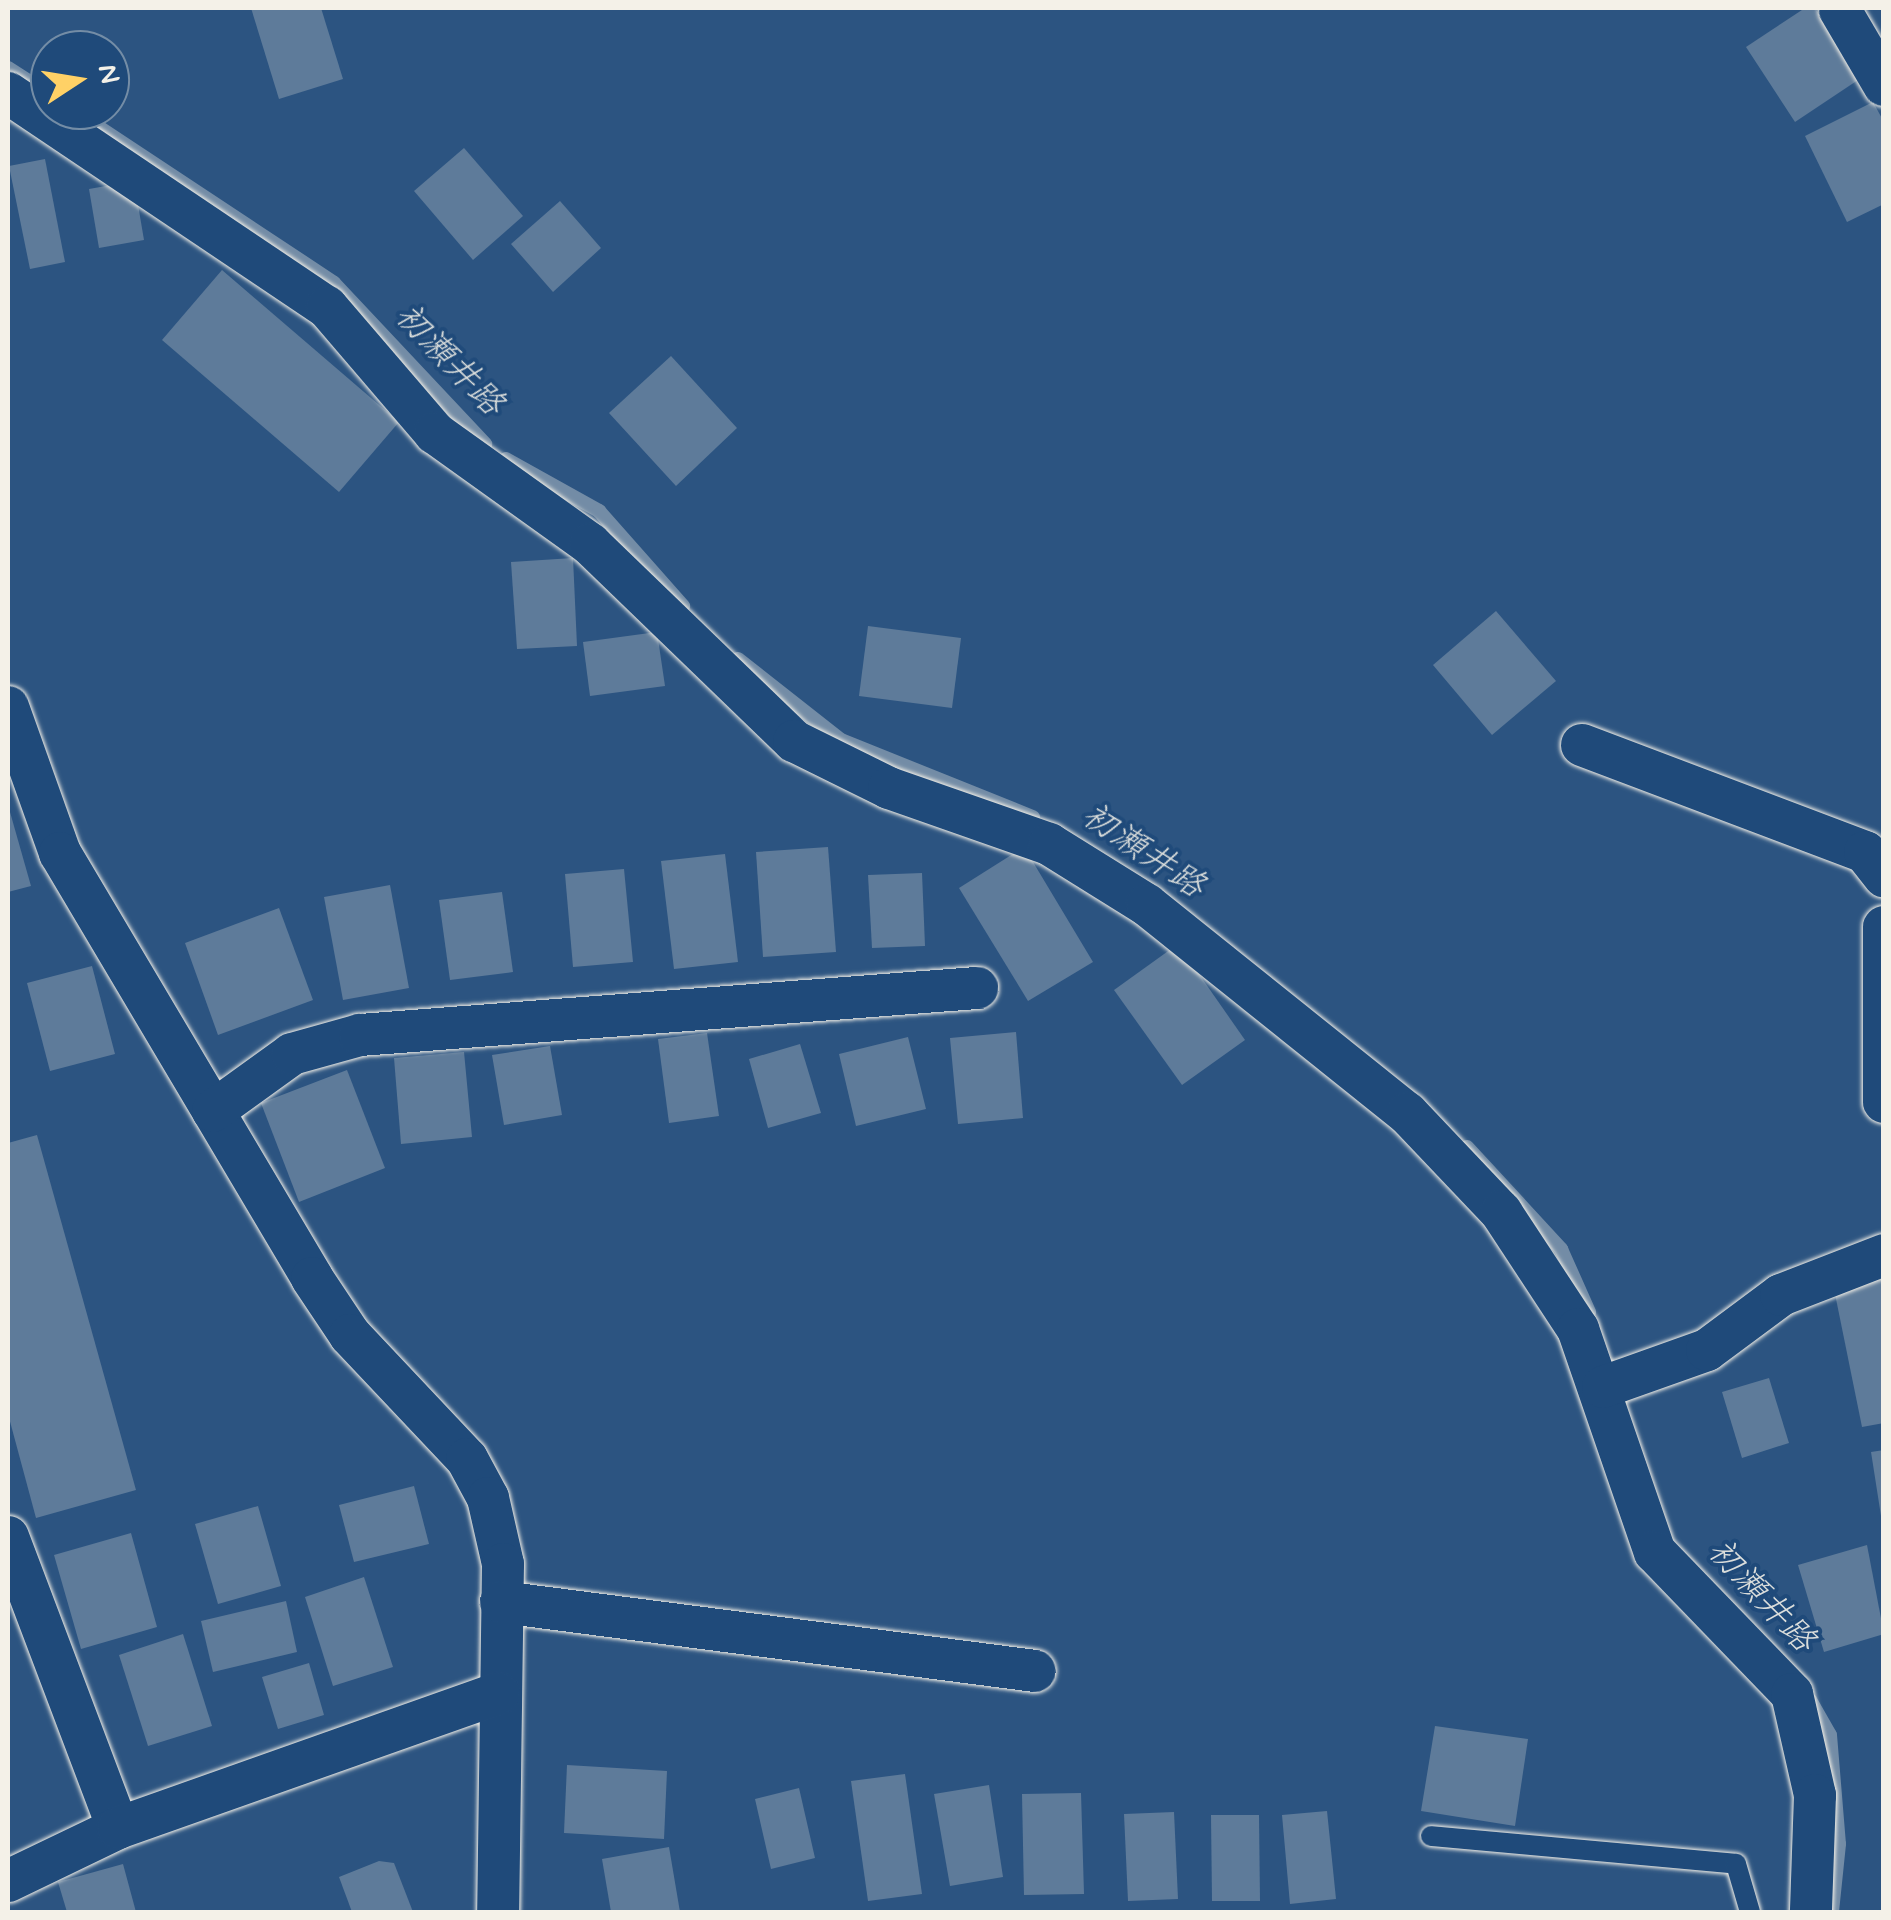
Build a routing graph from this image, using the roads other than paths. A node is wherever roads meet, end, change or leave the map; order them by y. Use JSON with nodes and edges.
{"nodes":[{"id":1,"x":1840,"y":10,"type":"edge"},
{"id":2,"x":1884,"y":85,"type":"edge"},
{"id":3,"x":8,"y":94,"type":"edge"},
{"id":4,"x":8,"y":707,"type":"edge"},
{"id":5,"x":1582,"y":745,"type":"dead end"},
{"id":6,"x":15,"y":761,"type":"edge"},
{"id":7,"x":1884,"y":876,"type":"edge"},
{"id":8,"x":1884,"y":927,"type":"edge"},
{"id":9,"x":977,"y":988,"type":"dead end"},
{"id":10,"x":1884,"y":1102,"type":"edge"},
{"id":11,"x":212,"y":1111,"type":"junction"},
{"id":12,"x":1884,"y":1255,"type":"edge"},
{"id":13,"x":1603,"y":1387,"type":"junction"},
{"id":14,"x":8,"y":1537,"type":"edge"},
{"id":15,"x":501,"y":1602,"type":"junction"},
{"id":16,"x":1035,"y":1672,"type":"dead end"},
{"id":17,"x":498,"y":1692,"type":"junction"},
{"id":18,"x":118,"y":1828,"type":"junction"},
{"id":19,"x":1431,"y":1836,"type":"dead end"},
{"id":20,"x":8,"y":1882,"type":"edge"},
{"id":21,"x":498,"y":1912,"type":"edge"},
{"id":22,"x":1750,"y":1912,"type":"edge"},
{"id":23,"x":1811,"y":1912,"type":"edge"}],
"edges":[{"from":1,"to":2,"type":"street"},
{"from":3,"to":13,"type":"street"},
{"from":4,"to":6,"type":"street"},
{"from":5,"to":7,"type":"street"},
{"from":6,"to":11,"type":"street"},
{"from":8,"to":10,"type":"street"},
{"from":9,"to":11,"type":"street"},
{"from":11,"to":15,"type":"street"},
{"from":12,"to":13,"type":"street"},
{"from":13,"to":23,"type":"street"},
{"from":14,"to":18,"type":"street"},
{"from":15,"to":16,"type":"street"},
{"from":15,"to":17,"type":"street"},
{"from":17,"to":18,"type":"street"},
{"from":17,"to":21,"type":"street"},
{"from":18,"to":20,"type":"street"},
{"from":19,"to":22,"type":"lane"}]}
